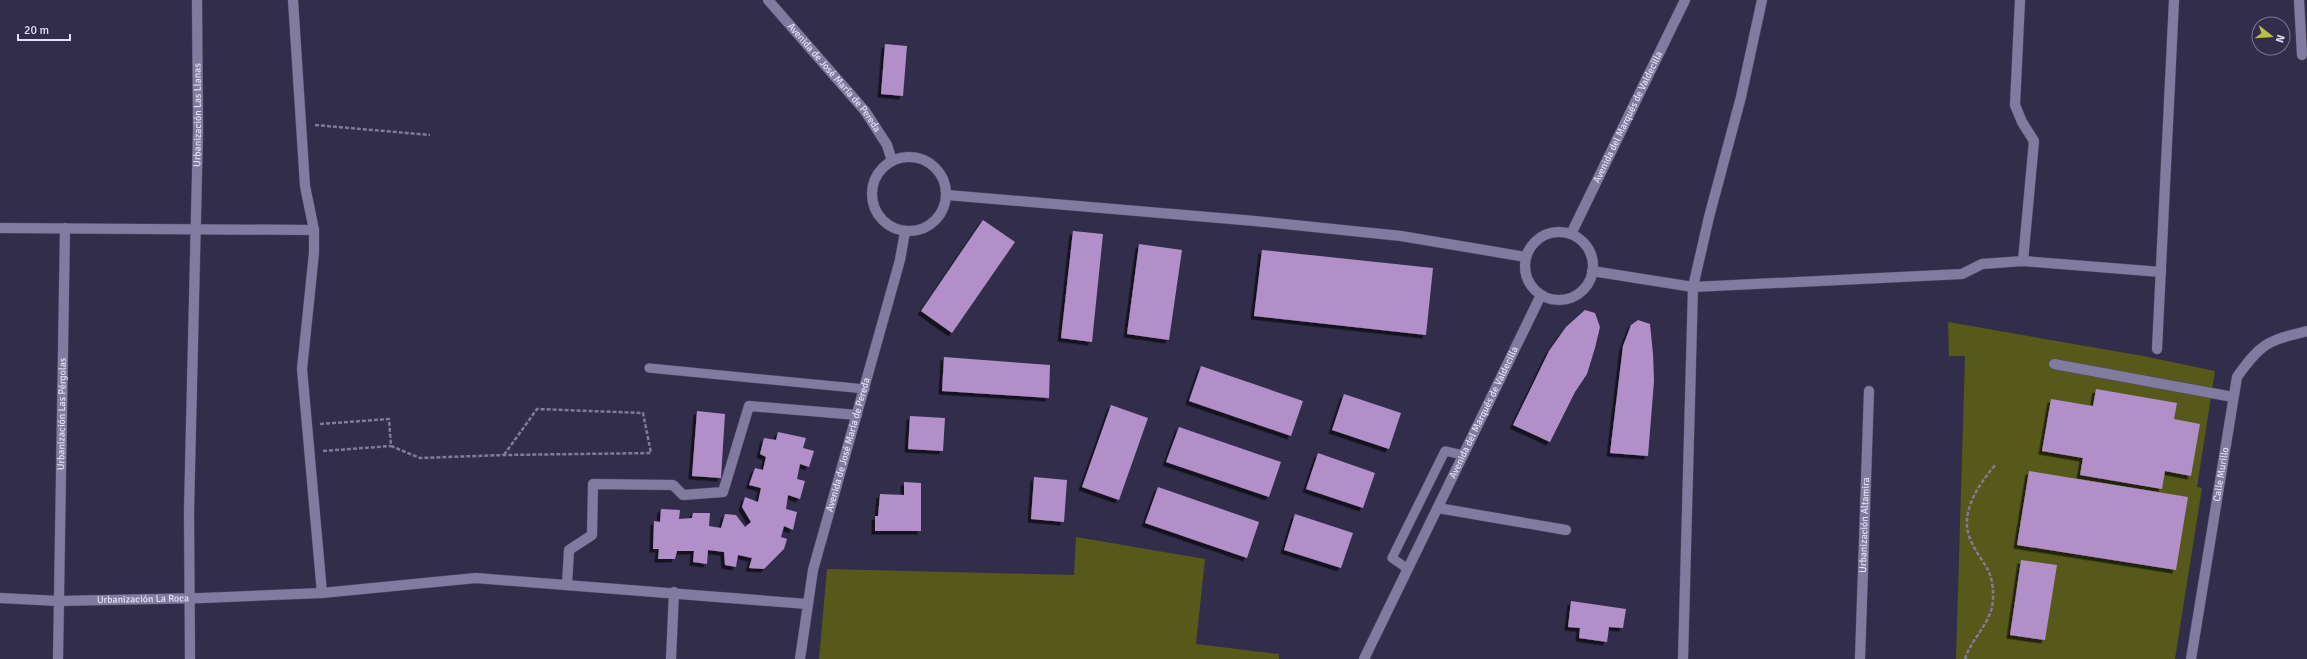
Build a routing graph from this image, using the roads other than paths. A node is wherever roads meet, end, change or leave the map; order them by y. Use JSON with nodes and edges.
{"nodes":[{"id":1,"x":197,"y":0,"type":"edge"},
{"id":2,"x":293,"y":0,"type":"edge"},
{"id":3,"x":768,"y":0,"type":"edge"},
{"id":4,"x":1686,"y":0,"type":"edge"},
{"id":5,"x":1762,"y":0,"type":"edge"},
{"id":6,"x":2020,"y":0,"type":"edge"},
{"id":7,"x":2174,"y":0,"type":"edge"},
{"id":8,"x":2299,"y":0,"type":"edge"},
{"id":9,"x":2302,"y":55,"type":"dead end"},
{"id":10,"x":892,"y":161,"type":"junction"},
{"id":11,"x":947,"y":195,"type":"junction"},
{"id":12,"x":0,"y":228,"type":"edge"},
{"id":13,"x":65,"y":228,"type":"junction"},
{"id":14,"x":196,"y":230,"type":"junction"},
{"id":15,"x":314,"y":230,"type":"junction"},
{"id":16,"x":906,"y":232,"type":"junction"},
{"id":17,"x":1571,"y":234,"type":"junction"},
{"id":18,"x":1526,"y":257,"type":"junction"},
{"id":19,"x":2023,"y":261,"type":"junction"},
{"id":20,"x":1592,"y":271,"type":"junction"},
{"id":21,"x":2161,"y":272,"type":"junction"},
{"id":22,"x":1693,"y":287,"type":"junction"},
{"id":23,"x":1542,"y":295,"type":"junction"},
{"id":24,"x":2307,"y":331,"type":"edge"},
{"id":25,"x":2157,"y":349,"type":"dead end"},
{"id":26,"x":2054,"y":364,"type":"dead end"},
{"id":27,"x":649,"y":368,"type":"dead end"},
{"id":28,"x":865,"y":389,"type":"junction"},
{"id":29,"x":1869,"y":391,"type":"dead end"},
{"id":30,"x":2233,"y":397,"type":"junction"},
{"id":31,"x":857,"y":415,"type":"junction"},
{"id":32,"x":1463,"y":455,"type":"junction"},
{"id":33,"x":1438,"y":508,"type":"junction"},
{"id":34,"x":1566,"y":530,"type":"dead end"},
{"id":35,"x":1408,"y":569,"type":"junction"},
{"id":36,"x":567,"y":584,"type":"junction"},
{"id":37,"x":674,"y":592,"type":"junction"},
{"id":38,"x":322,"y":593,"type":"junction"},
{"id":39,"x":0,"y":598,"type":"edge"},
{"id":40,"x":191,"y":598,"type":"junction"},
{"id":41,"x":58,"y":601,"type":"junction"},
{"id":42,"x":807,"y":604,"type":"junction"},
{"id":43,"x":58,"y":659,"type":"edge"},
{"id":44,"x":190,"y":659,"type":"edge"},
{"id":45,"x":671,"y":659,"type":"edge"},
{"id":46,"x":800,"y":659,"type":"edge"},
{"id":47,"x":1364,"y":659,"type":"edge"},
{"id":48,"x":1683,"y":659,"type":"edge"},
{"id":49,"x":1860,"y":659,"type":"edge"},
{"id":50,"x":2191,"y":659,"type":"edge"}],
"edges":[{"from":1,"to":14,"type":"street","name":"Urbanización Las Llanas"},
{"from":2,"to":15,"type":"street"},
{"from":3,"to":10,"type":"street","name":"Avenida de José María de Pereda"},
{"from":4,"to":17,"type":"street","name":"Avenida del Marqués de Valdecilla"},
{"from":5,"to":22,"type":"street"},
{"from":6,"to":19,"type":"street"},
{"from":7,"to":21,"type":"street"},
{"from":8,"to":9,"type":"street"},
{"from":10,"to":11,"type":"street"},
{"from":10,"to":16,"type":"street"},
{"from":11,"to":16,"type":"street"},
{"from":11,"to":18,"type":"street"},
{"from":12,"to":13,"type":"street"},
{"from":13,"to":14,"type":"street"},
{"from":13,"to":41,"type":"street","name":"Urbanización Las Pérgolas"},
{"from":14,"to":15,"type":"street"},
{"from":14,"to":40,"type":"street"},
{"from":15,"to":38,"type":"street"},
{"from":16,"to":28,"type":"street","name":"Avenida de José María de Pereda"},
{"from":17,"to":18,"type":"street"},
{"from":17,"to":20,"type":"street"},
{"from":18,"to":23,"type":"street"},
{"from":19,"to":21,"type":"street"},
{"from":19,"to":22,"type":"street"},
{"from":20,"to":22,"type":"street"},
{"from":20,"to":23,"type":"street"},
{"from":21,"to":25,"type":"street"},
{"from":22,"to":48,"type":"street"},
{"from":23,"to":32,"type":"street","name":"Avenida del Marqués de Valdecilla"},
{"from":24,"to":30,"type":"street","name":"Calle Murillo"},
{"from":26,"to":30,"type":"street"},
{"from":27,"to":28,"type":"lane"},
{"from":28,"to":31,"type":"street","name":"Avenida de José María de Pereda"},
{"from":29,"to":49,"type":"street","name":"Urbanización Altamira"},
{"from":30,"to":50,"type":"street","name":"Calle Murillo"},
{"from":31,"to":36,"type":"street"},
{"from":31,"to":42,"type":"street","name":"Avenida de José María de Pereda"},
{"from":32,"to":33,"type":"street","name":"Avenida del Marqués de Valdecilla"},
{"from":32,"to":35,"type":"lane"},
{"from":33,"to":34,"type":"street"},
{"from":33,"to":35,"type":"street","name":"Avenida del Marqués de Valdecilla"},
{"from":35,"to":47,"type":"street","name":"Avenida del Marqués de Valdecilla"},
{"from":36,"to":37,"type":"street"},
{"from":36,"to":38,"type":"street"},
{"from":37,"to":42,"type":"street"},
{"from":37,"to":45,"type":"street"},
{"from":38,"to":40,"type":"street"},
{"from":39,"to":41,"type":"street","name":"Urbanización La Roca"},
{"from":40,"to":41,"type":"street","name":"Urbanización La Roca"},
{"from":40,"to":44,"type":"street","name":"Urbanización La Roca"},
{"from":41,"to":43,"type":"street"},
{"from":42,"to":46,"type":"street","name":"Avenida de José María de Pereda"}]}
